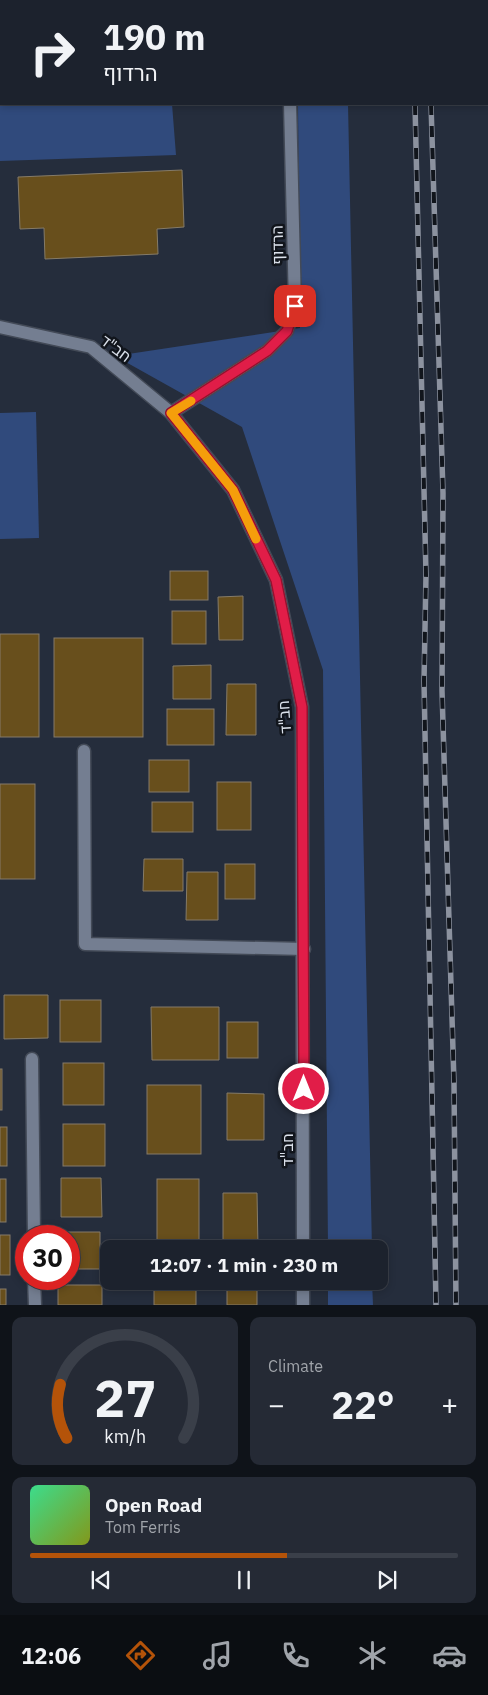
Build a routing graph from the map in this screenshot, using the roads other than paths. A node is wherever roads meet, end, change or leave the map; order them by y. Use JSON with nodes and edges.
{"nodes":[{"id":1,"x":290,"y":105,"type":"edge"},
{"id":2,"x":0,"y":327,"type":"edge"},
{"id":3,"x":171,"y":413,"type":"junction"},
{"id":4,"x":84,"y":751,"type":"dead end"},
{"id":5,"x":304,"y":949,"type":"junction"},
{"id":6,"x":32,"y":1059,"type":"dead end"},
{"id":7,"x":34,"y":1225,"type":"edge"},
{"id":8,"x":303,"y":1240,"type":"edge"},
{"id":9,"x":34,"y":1290,"type":"edge"},
{"id":10,"x":303,"y":1290,"type":"edge"},
{"id":11,"x":34,"y":1305,"type":"edge"},
{"id":12,"x":303,"y":1305,"type":"edge"}],
"edges":[{"from":1,"to":3,"type":"street","name":"הרדוף"},
{"from":2,"to":3,"type":"street","name":"חב\"ד"},
{"from":3,"to":5,"type":"street","name":"חב\"ד"},
{"from":4,"to":5,"type":"street"},
{"from":5,"to":8,"type":"street","name":"חב\"ד"},
{"from":6,"to":7,"type":"street"},
{"from":9,"to":11,"type":"street"},
{"from":10,"to":12,"type":"street"}]}
